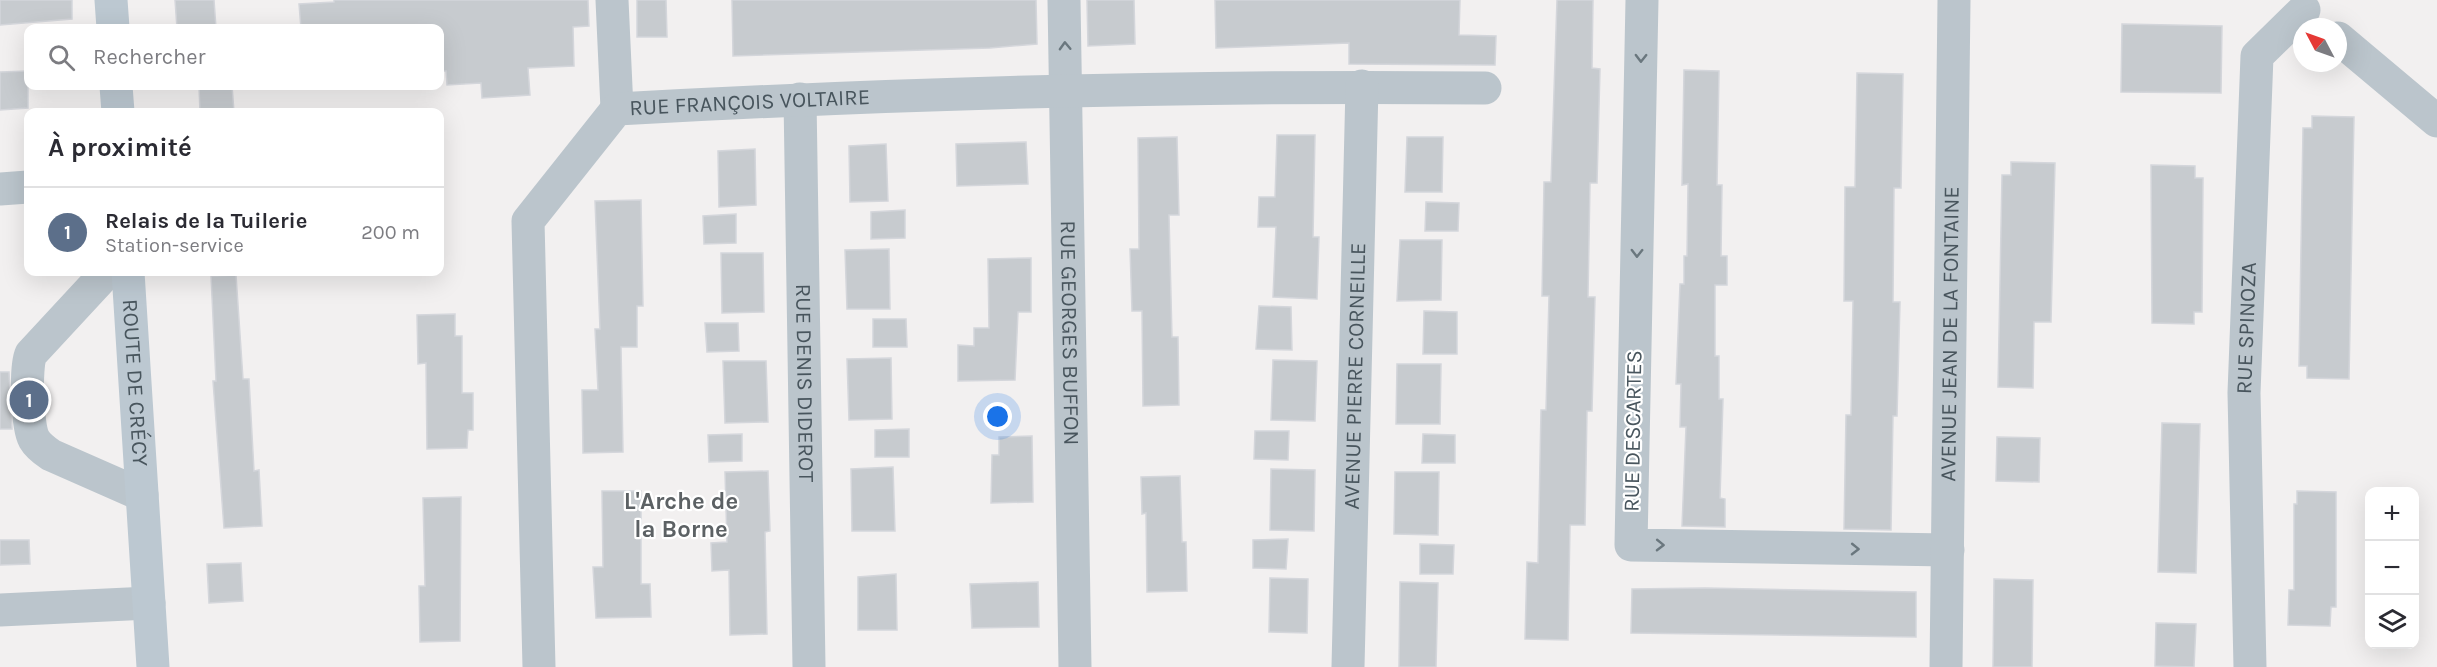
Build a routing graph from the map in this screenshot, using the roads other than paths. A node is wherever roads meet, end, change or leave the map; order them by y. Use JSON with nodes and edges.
{"nodes":[{"id":1,"x":111,"y":0,"type":"edge"},
{"id":2,"x":612,"y":0,"type":"edge"},
{"id":3,"x":1064,"y":0,"type":"edge"},
{"id":4,"x":1642,"y":0,"type":"edge"},
{"id":5,"x":1954,"y":0,"type":"edge"},
{"id":6,"x":2307,"y":12,"type":"edge"},
{"id":7,"x":113,"y":24,"type":"edge"},
{"id":8,"x":2347,"y":46,"type":"edge"},
{"id":9,"x":1362,"y":86,"type":"junction"},
{"id":10,"x":1485,"y":88,"type":"dead end"},
{"id":11,"x":116,"y":90,"type":"edge"},
{"id":12,"x":1066,"y":93,"type":"junction"},
{"id":13,"x":800,"y":99,"type":"junction"},
{"id":14,"x":118,"y":108,"type":"edge"},
{"id":15,"x":617,"y":109,"type":"junction"},
{"id":16,"x":2437,"y":121,"type":"edge"},
{"id":17,"x":24,"y":187,"type":"edge"},
{"id":18,"x":0,"y":189,"type":"edge"},
{"id":19,"x":103,"y":276,"type":"edge"},
{"id":20,"x":128,"y":276,"type":"edge"},
{"id":21,"x":142,"y":495,"type":"junction"},
{"id":22,"x":1948,"y":550,"type":"junction"},
{"id":23,"x":148,"y":603,"type":"junction"},
{"id":24,"x":0,"y":610,"type":"edge"},
{"id":25,"x":153,"y":667,"type":"edge"},
{"id":26,"x":538,"y":667,"type":"edge"},
{"id":27,"x":809,"y":667,"type":"edge"},
{"id":28,"x":1075,"y":667,"type":"edge"},
{"id":29,"x":1348,"y":667,"type":"edge"},
{"id":30,"x":1946,"y":667,"type":"edge"},
{"id":31,"x":2250,"y":667,"type":"edge"}],
"edges":[{"from":1,"to":7,"type":"main road"},
{"from":2,"to":15,"type":"street"},
{"from":12,"to":3,"type":"street","name":"RUE GEORGES BUFFON","one_way":true},
{"from":4,"to":22,"type":"street","name":"RUE DESCARTES","one_way":true},
{"from":5,"to":22,"type":"street","name":"AVENUE JEAN DE LA FONTAINE"},
{"from":6,"to":31,"type":"street","name":"RUE SPINOZA"},
{"from":8,"to":16,"type":"street"},
{"from":9,"to":10,"type":"street","name":"RUE FRANÇOIS VOLTAIRE"},
{"from":9,"to":12,"type":"street","name":"RUE FRANÇOIS VOLTAIRE"},
{"from":9,"to":29,"type":"street","name":"AVENUE PIERRE CORNEILLE"},
{"from":11,"to":14,"type":"main road"},
{"from":12,"to":13,"type":"street","name":"RUE FRANÇOIS VOLTAIRE"},
{"from":12,"to":28,"type":"street","name":"RUE GEORGES BUFFON"},
{"from":13,"to":15,"type":"street","name":"RUE FRANÇOIS VOLTAIRE"},
{"from":13,"to":27,"type":"street","name":"RUE DENIS DIDEROT"},
{"from":15,"to":26,"type":"street","name":"RUE FRANÇOIS VOLTAIRE"},
{"from":17,"to":18,"type":"street"},
{"from":19,"to":21,"type":"street","name":"ROUTE DE CRÉCY"},
{"from":20,"to":21,"type":"main road","name":"ROUTE DE CRÉCY"},
{"from":21,"to":23,"type":"main road","name":"ROUTE DE CRÉCY"},
{"from":22,"to":30,"type":"street","name":"AVENUE JEAN DE LA FONTAINE"},
{"from":23,"to":24,"type":"street"},
{"from":23,"to":25,"type":"main road","name":"ROUTE DE CRÉCY"}]}
